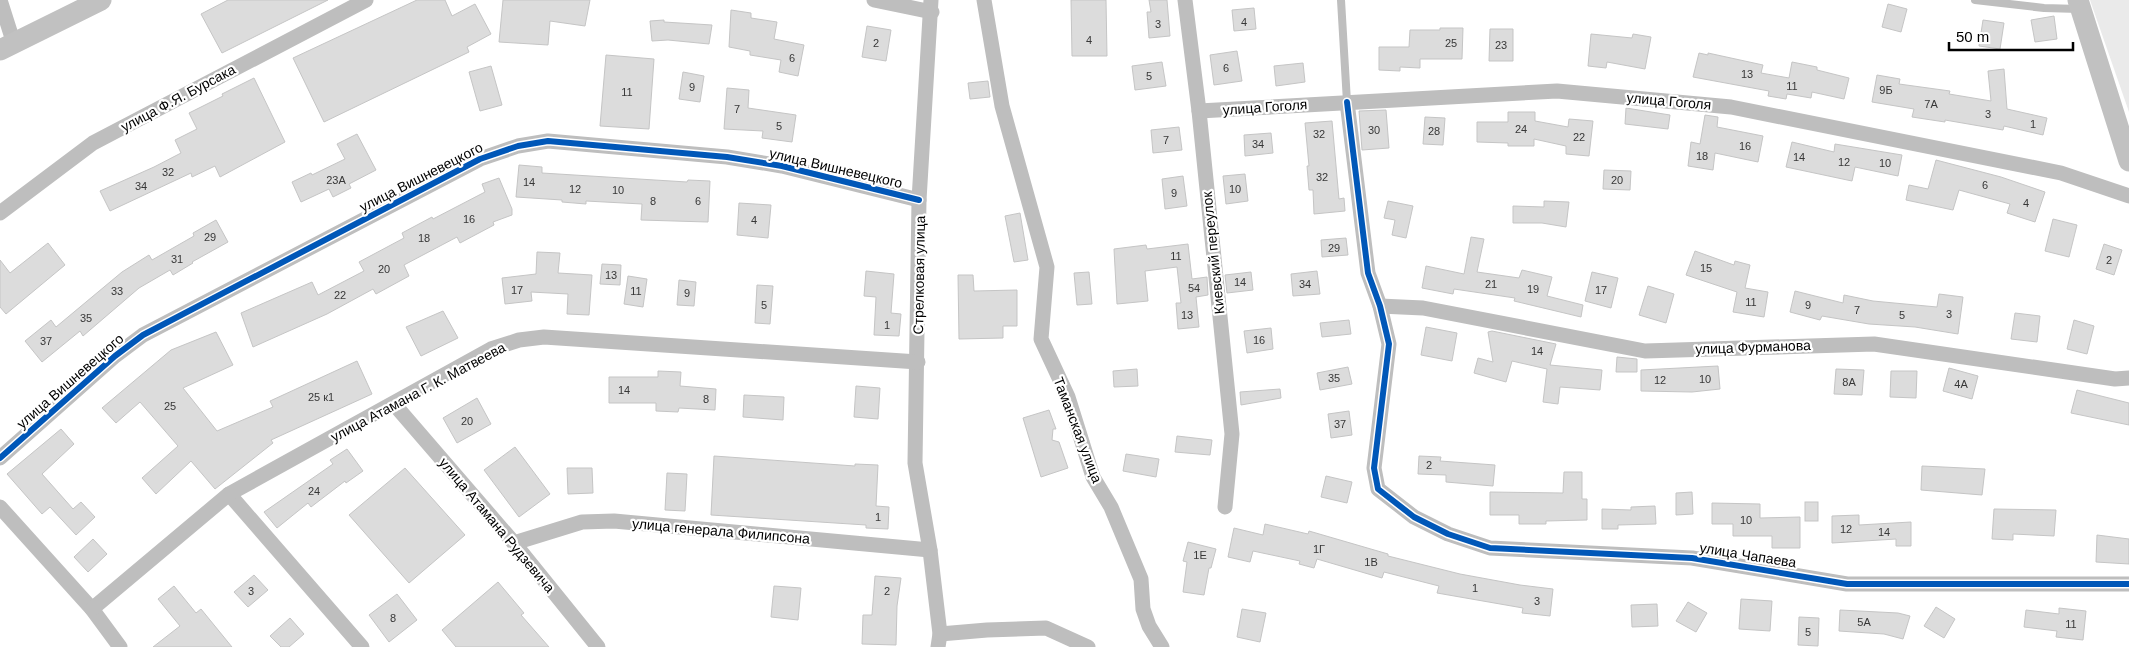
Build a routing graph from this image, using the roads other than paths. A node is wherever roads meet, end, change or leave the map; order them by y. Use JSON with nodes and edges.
{"nodes":[{"id":1,"x":0,"y":0,"type":"edge"},
{"id":2,"x":101,"y":0,"type":"edge"},
{"id":3,"x":366,"y":0,"type":"edge"},
{"id":4,"x":874,"y":0,"type":"edge"},
{"id":5,"x":984,"y":0,"type":"edge"},
{"id":6,"x":1185,"y":0,"type":"edge"},
{"id":7,"x":1341,"y":0,"type":"edge"},
{"id":8,"x":1975,"y":0,"type":"edge"},
{"id":9,"x":2079,"y":4,"type":"edge"},
{"id":10,"x":932,"y":6,"type":"edge"},
{"id":11,"x":7,"y":47,"type":"edge"},
{"id":12,"x":1347,"y":102,"type":"junction"},
{"id":13,"x":1199,"y":111,"type":"junction"},
{"id":14,"x":2129,"y":161,"type":"edge"},
{"id":15,"x":2129,"y":196,"type":"edge"},
{"id":16,"x":920,"y":200,"type":"junction"},
{"id":17,"x":0,"y":213,"type":"edge"},
{"id":18,"x":1380,"y":306,"type":"junction"},
{"id":19,"x":918,"y":362,"type":"junction"},
{"id":20,"x":2129,"y":378,"type":"edge"},
{"id":21,"x":394,"y":404,"type":"junction"},
{"id":22,"x":0,"y":458,"type":"edge"},
{"id":23,"x":229,"y":494,"type":"junction"},
{"id":24,"x":0,"y":507,"type":"edge"},
{"id":25,"x":1225,"y":507,"type":"dead end"},
{"id":26,"x":514,"y":543,"type":"junction"},
{"id":27,"x":930,"y":550,"type":"junction"},
{"id":28,"x":2129,"y":584,"type":"edge"},
{"id":29,"x":92,"y":609,"type":"junction"},
{"id":30,"x":939,"y":641,"type":"edge"},
{"id":31,"x":120,"y":647,"type":"edge"},
{"id":32,"x":362,"y":647,"type":"edge"},
{"id":33,"x":598,"y":647,"type":"edge"},
{"id":34,"x":1088,"y":647,"type":"edge"},
{"id":35,"x":1162,"y":647,"type":"edge"}],
"edges":[{"from":1,"to":11,"type":"street"},
{"from":2,"to":11,"type":"main road"},
{"from":3,"to":17,"type":"street","name":"улица Ф.Я. Бурсака"},
{"from":4,"to":10,"type":"street"},
{"from":5,"to":35,"type":"street","name":"Таманская улица"},
{"from":6,"to":13,"type":"street","name":"Киевский переулок"},
{"from":7,"to":12,"type":"lane"},
{"from":8,"to":9,"type":"lane"},
{"from":9,"to":14,"type":"main road"},
{"from":10,"to":16,"type":"street","name":"Стрелковая улица"},
{"from":12,"to":13,"type":"street","name":"улица Гоголя"},
{"from":12,"to":15,"type":"street","name":"улица Гоголя"},
{"from":12,"to":18,"type":"street"},
{"from":13,"to":25,"type":"street","name":"Киевский переулок"},
{"from":16,"to":19,"type":"street","name":"Стрелковая улица"},
{"from":16,"to":22,"type":"street","name":"улица Вишневецкого"},
{"from":18,"to":20,"type":"street","name":"улица Фурманова"},
{"from":18,"to":28,"type":"street","name":"улица Чапаева"},
{"from":19,"to":21,"type":"street","name":"улица Атамана Г. К. Матвеева"},
{"from":19,"to":27,"type":"street","name":"Стрелковая улица"},
{"from":21,"to":23,"type":"street","name":"улица Атамана Г. К. Матвеева"},
{"from":21,"to":26,"type":"street","name":"улица Атамана Рудзевича"},
{"from":23,"to":29,"type":"street","name":"улица Атамана Г. К. Матвеева"},
{"from":23,"to":32,"type":"street"},
{"from":24,"to":29,"type":"street"},
{"from":26,"to":27,"type":"street","name":"улица генерала Филипсона"},
{"from":26,"to":33,"type":"street","name":"улица Атамана Рудзевича"},
{"from":27,"to":30,"type":"street","name":"Стрелковая улица"},
{"from":29,"to":31,"type":"street"},
{"from":30,"to":34,"type":"street"}]}
